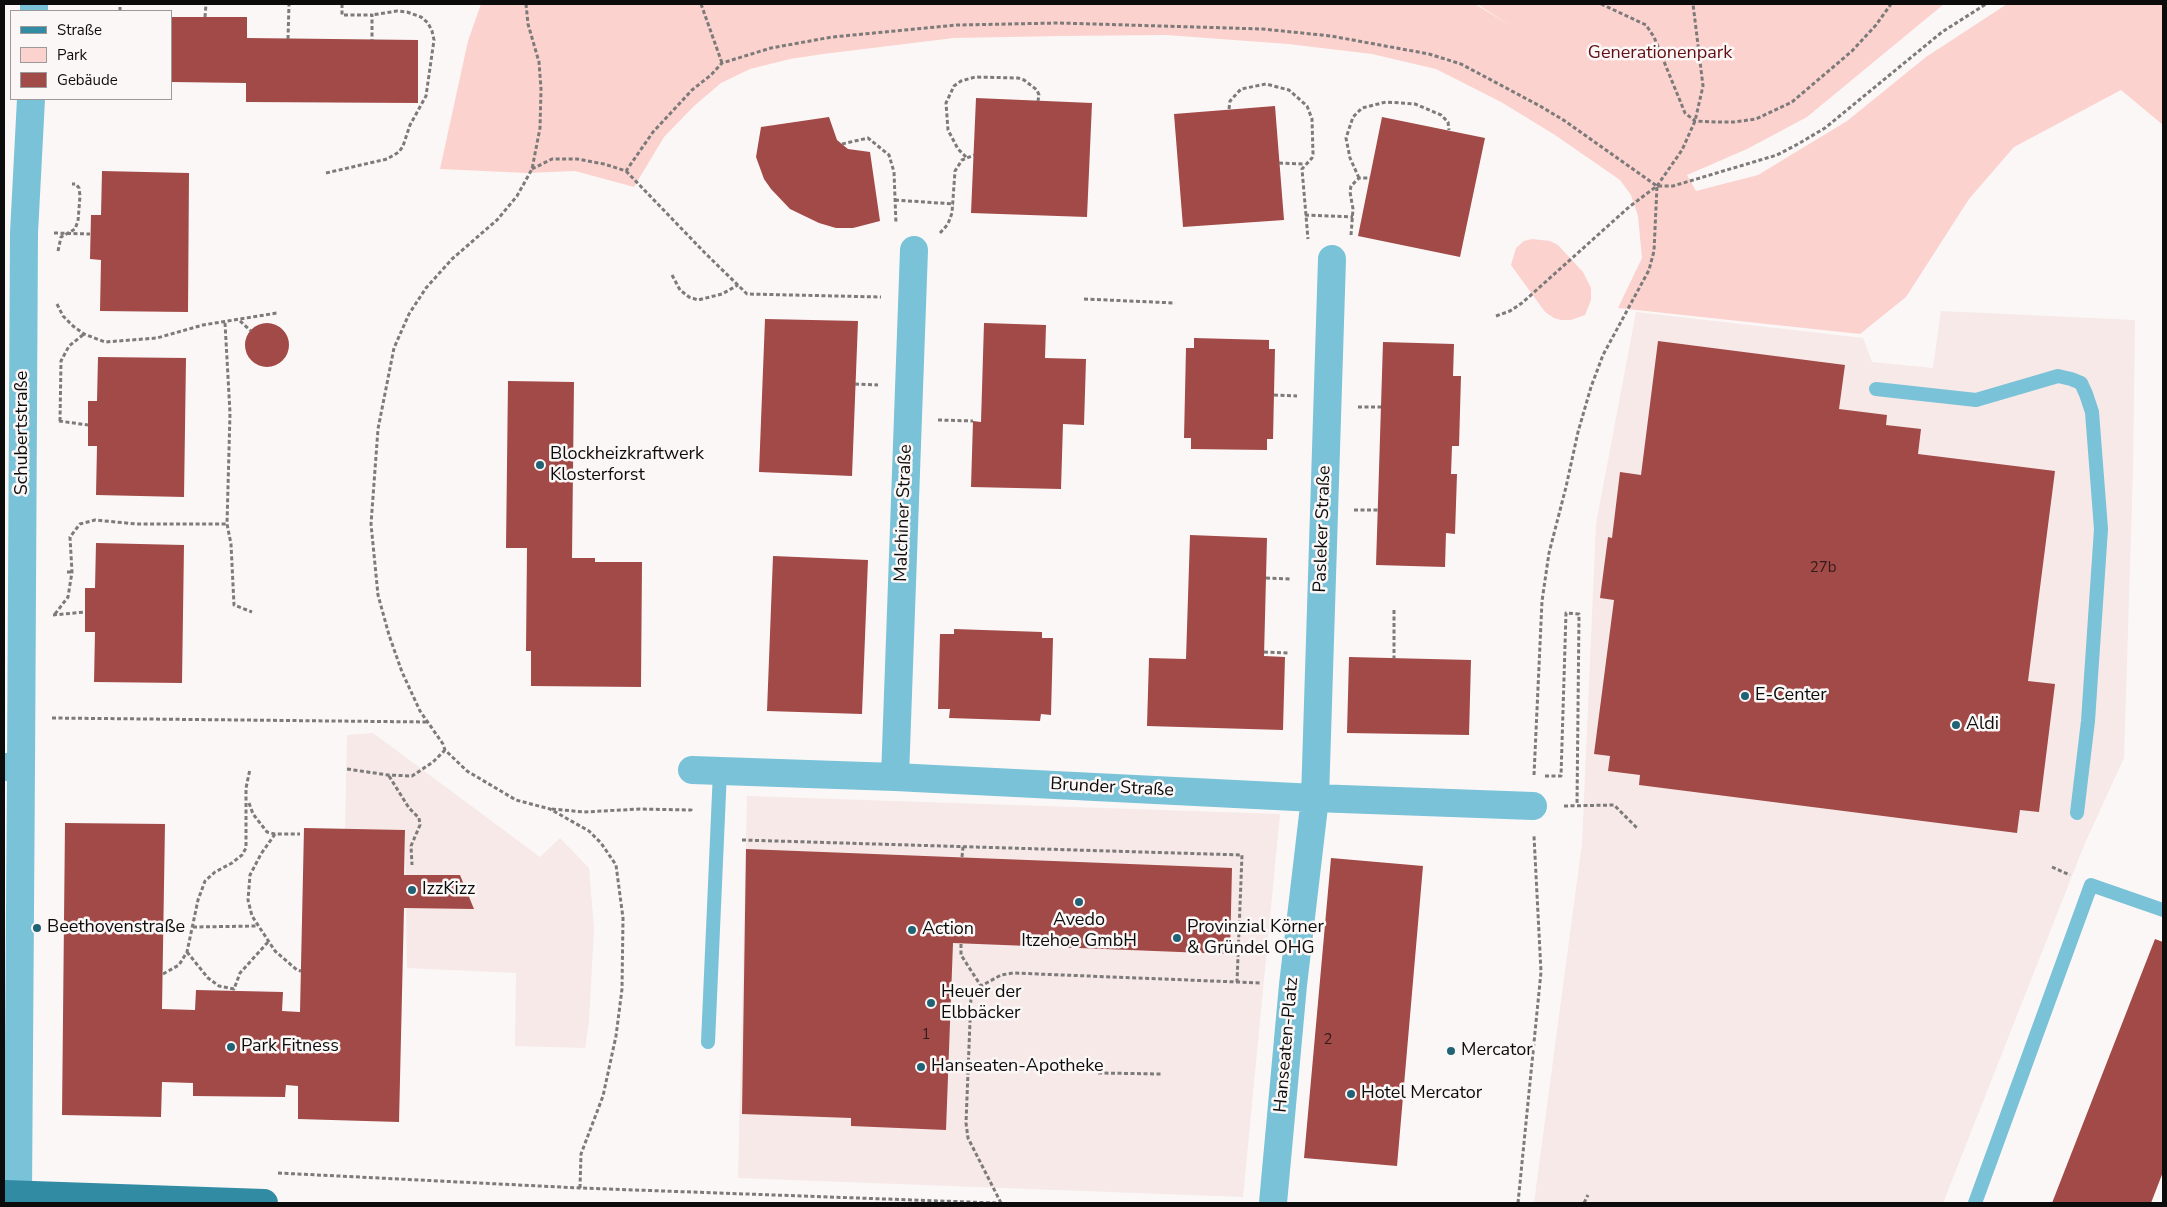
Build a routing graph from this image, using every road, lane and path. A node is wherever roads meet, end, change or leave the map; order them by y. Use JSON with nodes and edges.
{"nodes":[{"id":1,"x":206,"y":4,"type":"edge"},
{"id":2,"x":289,"y":4,"type":"edge"},
{"id":3,"x":342,"y":4,"type":"edge"},
{"id":4,"x":526,"y":4,"type":"edge"},
{"id":5,"x":701,"y":4,"type":"edge"},
{"id":6,"x":1601,"y":4,"type":"edge"},
{"id":7,"x":1693,"y":4,"type":"edge"},
{"id":8,"x":1891,"y":4,"type":"edge"},
{"id":9,"x":1986,"y":4,"type":"edge"},
{"id":10,"x":372,"y":15,"type":"junction"},
{"id":11,"x":205,"y":17,"type":"dead end"},
{"id":12,"x":288,"y":39,"type":"dead end"},
{"id":13,"x":372,"y":40,"type":"dead end"},
{"id":14,"x":722,"y":63,"type":"junction"},
{"id":15,"x":32,"y":100,"type":"edge"},
{"id":16,"x":1038,"y":101,"type":"dead end"},
{"id":17,"x":1229,"y":110,"type":"dead end"},
{"id":18,"x":1695,"y":121,"type":"junction"},
{"id":19,"x":1449,"y":130,"type":"dead end"},
{"id":20,"x":842,"y":144,"type":"dead end"},
{"id":21,"x":974,"y":156,"type":"dead end"},
{"id":22,"x":966,"y":157,"type":"junction"},
{"id":23,"x":1279,"y":163,"type":"dead end"},
{"id":24,"x":1306,"y":164,"type":"junction"},
{"id":25,"x":532,"y":168,"type":"junction"},
{"id":26,"x":626,"y":171,"type":"junction"},
{"id":27,"x":326,"y":173,"type":"dead end"},
{"id":28,"x":1359,"y":178,"type":"junction"},
{"id":29,"x":1370,"y":178,"type":"dead end"},
{"id":30,"x":72,"y":184,"type":"dead end"},
{"id":31,"x":1657,"y":186,"type":"junction"},
{"id":32,"x":895,"y":200,"type":"junction"},
{"id":33,"x":954,"y":204,"type":"junction"},
{"id":34,"x":1305,"y":214,"type":"junction"},
{"id":35,"x":1353,"y":217,"type":"junction"},
{"id":36,"x":914,"y":250,"type":"junction"},
{"id":37,"x":57,"y":253,"type":"dead end"},
{"id":38,"x":1332,"y":259,"type":"junction"},
{"id":39,"x":672,"y":275,"type":"dead end"},
{"id":40,"x":738,"y":285,"type":"junction"},
{"id":41,"x":913,"y":292,"type":"junction"},
{"id":42,"x":1084,"y":299,"type":"dead end"},
{"id":43,"x":56,"y":300,"type":"dead end"},
{"id":44,"x":1175,"y":303,"type":"dead end"},
{"id":45,"x":277,"y":313,"type":"dead end"},
{"id":46,"x":1496,"y":316,"type":"dead end"},
{"id":47,"x":239,"y":320,"type":"junction"},
{"id":48,"x":225,"y":323,"type":"junction"},
{"id":49,"x":251,"y":331,"type":"dead end"},
{"id":50,"x":84,"y":334,"type":"junction"},
{"id":51,"x":1876,"y":389,"type":"dead end"},
{"id":52,"x":60,"y":421,"type":"dead end"},
{"id":53,"x":227,"y":524,"type":"junction"},
{"id":54,"x":66,"y":572,"type":"dead end"},
{"id":55,"x":72,"y":572,"type":"junction"},
{"id":56,"x":1394,"y":610,"type":"dead end"},
{"id":57,"x":252,"y":612,"type":"dead end"},
{"id":58,"x":54,"y":615,"type":"dead end"},
{"id":59,"x":1394,"y":658,"type":"dead end"},
{"id":60,"x":22,"y":718,"type":"junction"},
{"id":61,"x":428,"y":722,"type":"junction"},
{"id":62,"x":445,"y":750,"type":"junction"},
{"id":63,"x":12,"y":767,"type":"edge"},
{"id":64,"x":250,"y":769,"type":"dead end"},
{"id":65,"x":347,"y":770,"type":"dead end"},
{"id":66,"x":692,"y":770,"type":"joint"},
{"id":67,"x":720,"y":771,"type":"junction"},
{"id":68,"x":388,"y":775,"type":"junction"},
{"id":69,"x":895,"y":777,"type":"junction"},
{"id":70,"x":1315,"y":798,"type":"junction"},
{"id":71,"x":248,"y":800,"type":"junction"},
{"id":72,"x":1533,"y":806,"type":"joint"},
{"id":73,"x":550,"y":809,"type":"junction"},
{"id":74,"x":2077,"y":813,"type":"dead end"},
{"id":75,"x":1638,"y":828,"type":"dead end"},
{"id":76,"x":275,"y":834,"type":"junction"},
{"id":77,"x":300,"y":834,"type":"dead end"},
{"id":78,"x":717,"y":839,"type":"junction"},
{"id":79,"x":963,"y":847,"type":"junction"},
{"id":80,"x":962,"y":857,"type":"dead end"},
{"id":81,"x":412,"y":866,"type":"dead end"},
{"id":82,"x":2163,"y":910,"type":"edge"},
{"id":83,"x":258,"y":926,"type":"junction"},
{"id":84,"x":193,"y":927,"type":"junction"},
{"id":85,"x":268,"y":942,"type":"junction"},
{"id":86,"x":961,"y":944,"type":"dead end"},
{"id":87,"x":187,"y":952,"type":"junction"},
{"id":88,"x":301,"y":971,"type":"dead end"},
{"id":89,"x":163,"y":974,"type":"dead end"},
{"id":90,"x":1237,"y":982,"type":"junction"},
{"id":91,"x":1293,"y":985,"type":"junction"},
{"id":92,"x":981,"y":986,"type":"junction"},
{"id":93,"x":708,"y":1042,"type":"dead end"},
{"id":94,"x":1098,"y":1073,"type":"dead end"},
{"id":95,"x":1160,"y":1074,"type":"dead end"},
{"id":96,"x":273,"y":1173,"type":"dead end"},
{"id":97,"x":580,"y":1188,"type":"junction"},
{"id":98,"x":11,"y":1194,"type":"edge"},
{"id":99,"x":1588,"y":1196,"type":"dead end"},
{"id":100,"x":264,"y":1203,"type":"edge"},
{"id":101,"x":996,"y":1203,"type":"edge"},
{"id":102,"x":1001,"y":1203,"type":"edge"},
{"id":103,"x":1273,"y":1203,"type":"edge"},
{"id":104,"x":1518,"y":1203,"type":"edge"},
{"id":105,"x":1584,"y":1203,"type":"edge"},
{"id":106,"x":1975,"y":1203,"type":"edge"}],
"edges":[{"from":1,"to":11,"type":"path"},
{"from":2,"to":12,"type":"path"},
{"from":3,"to":10,"type":"path"},
{"from":4,"to":25,"type":"path"},
{"from":5,"to":14,"type":"path"},
{"from":6,"to":18,"type":"path"},
{"from":7,"to":18,"type":"path"},
{"from":8,"to":18,"type":"path"},
{"from":9,"to":31,"type":"path"},
{"from":10,"to":13,"type":"path"},
{"from":10,"to":27,"type":"path"},
{"from":14,"to":26,"type":"path"},
{"from":14,"to":31,"type":"path"},
{"from":15,"to":60,"type":"street","name":"Schubertstraße"},
{"from":16,"to":22,"type":"path"},
{"from":17,"to":24,"type":"path"},
{"from":18,"to":31,"type":"path"},
{"from":19,"to":28,"type":"path"},
{"from":20,"to":32,"type":"path"},
{"from":21,"to":22,"type":"path"},
{"from":22,"to":33,"type":"path"},
{"from":23,"to":24,"type":"path"},
{"from":24,"to":34,"type":"path"},
{"from":25,"to":26,"type":"path"},
{"from":25,"to":61,"type":"path"},
{"from":26,"to":40,"type":"path"},
{"from":28,"to":29,"type":"path"},
{"from":28,"to":35,"type":"path"},
{"from":30,"to":37,"type":"path"},
{"from":31,"to":46,"type":"path"},
{"from":31,"to":75,"type":"path"},
{"from":32,"to":33,"type":"path"},
{"from":32,"to":36,"type":"path"},
{"from":33,"to":36,"type":"path"},
{"from":34,"to":35,"type":"path"},
{"from":34,"to":38,"type":"path"},
{"from":35,"to":38,"type":"path"},
{"from":36,"to":41,"type":"street","name":"Malchiner Straße"},
{"from":38,"to":70,"type":"street","name":"Pasleker Straße"},
{"from":39,"to":40,"type":"path"},
{"from":40,"to":41,"type":"path"},
{"from":41,"to":69,"type":"street","name":"Malchiner Straße"},
{"from":42,"to":44,"type":"path"},
{"from":43,"to":50,"type":"path"},
{"from":45,"to":47,"type":"path"},
{"from":47,"to":48,"type":"path"},
{"from":47,"to":49,"type":"path"},
{"from":48,"to":50,"type":"path"},
{"from":48,"to":53,"type":"path"},
{"from":50,"to":52,"type":"path"},
{"from":51,"to":74,"type":"lane"},
{"from":53,"to":55,"type":"path"},
{"from":53,"to":57,"type":"path"},
{"from":54,"to":55,"type":"path"},
{"from":55,"to":58,"type":"path"},
{"from":56,"to":59,"type":"path"},
{"from":60,"to":61,"type":"path"},
{"from":60,"to":63,"type":"street","name":"Schubertstraße"},
{"from":61,"to":62,"type":"path"},
{"from":62,"to":68,"type":"path"},
{"from":62,"to":73,"type":"path"},
{"from":63,"to":98,"type":"street"},
{"from":64,"to":71,"type":"path"},
{"from":65,"to":68,"type":"path"},
{"from":66,"to":67,"type":"street","name":"Brunder Straße"},
{"from":66,"to":73,"type":"path"},
{"from":67,"to":69,"type":"street","name":"Brunder Straße"},
{"from":67,"to":78,"type":"lane"},
{"from":68,"to":81,"type":"path"},
{"from":69,"to":70,"type":"street","name":"Brunder Straße"},
{"from":70,"to":72,"type":"street","name":"Brunder Straße"},
{"from":70,"to":91,"type":"street","name":"Hanseaten-Platz"},
{"from":71,"to":76,"type":"path"},
{"from":71,"to":84,"type":"path"},
{"from":72,"to":104,"type":"path"},
{"from":73,"to":97,"type":"path"},
{"from":76,"to":77,"type":"path"},
{"from":76,"to":83,"type":"path"},
{"from":78,"to":79,"type":"path"},
{"from":78,"to":93,"type":"lane"},
{"from":79,"to":80,"type":"path"},
{"from":79,"to":90,"type":"path"},
{"from":82,"to":106,"type":"lane"},
{"from":83,"to":84,"type":"path"},
{"from":83,"to":85,"type":"path"},
{"from":84,"to":87,"type":"path"},
{"from":85,"to":87,"type":"path"},
{"from":85,"to":88,"type":"path"},
{"from":86,"to":92,"type":"path"},
{"from":87,"to":89,"type":"path"},
{"from":90,"to":91,"type":"path"},
{"from":90,"to":92,"type":"path"},
{"from":91,"to":103,"type":"street","name":"Hanseaten-Platz"},
{"from":92,"to":102,"type":"path"},
{"from":94,"to":95,"type":"path"},
{"from":96,"to":97,"type":"path"},
{"from":97,"to":101,"type":"path"},
{"from":98,"to":100,"type":"main road"},
{"from":99,"to":105,"type":"path"}]}
